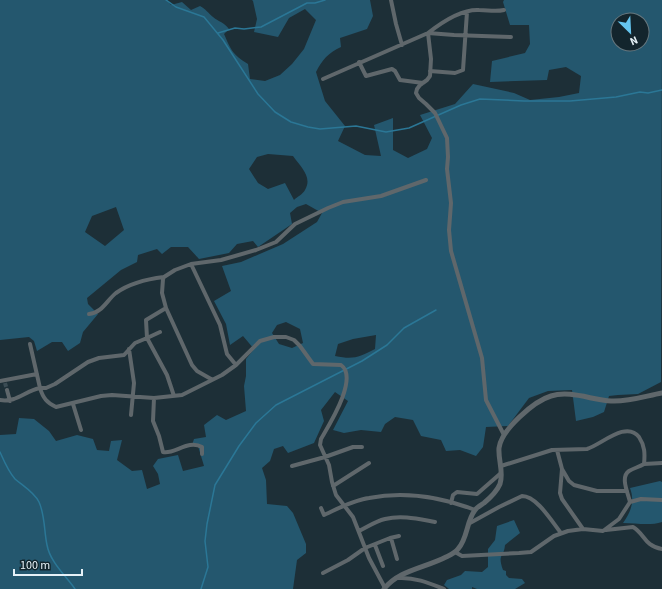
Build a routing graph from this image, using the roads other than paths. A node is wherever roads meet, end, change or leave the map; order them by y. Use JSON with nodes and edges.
{"nodes":[{"id":1,"x":391,"y":0,"type":"edge"},
{"id":2,"x":504,"y":10,"type":"dead end"},
{"id":3,"x":467,"y":12,"type":"junction"},
{"id":4,"x":428,"y":33,"type":"junction"},
{"id":5,"x":465,"y":35,"type":"junction"},
{"id":6,"x":511,"y":37,"type":"dead end"},
{"id":7,"x":402,"y":45,"type":"junction"},
{"id":8,"x":359,"y":62,"type":"junction"},
{"id":9,"x":430,"y":71,"type":"junction"},
{"id":10,"x":323,"y":78,"type":"dead end"},
{"id":11,"x":423,"y":83,"type":"junction"},
{"id":12,"x":426,"y":180,"type":"dead end"},
{"id":13,"x":190,"y":264,"type":"junction"},
{"id":14,"x":164,"y":277,"type":"junction"},
{"id":15,"x":166,"y":308,"type":"junction"},
{"id":16,"x":89,"y":314,"type":"dead end"},
{"id":17,"x":160,"y":332,"type":"dead end"},
{"id":18,"x":147,"y":338,"type":"junction"},
{"id":19,"x":30,"y":344,"type":"dead end"},
{"id":20,"x":129,"y":349,"type":"junction"},
{"id":21,"x":236,"y":365,"type":"junction"},
{"id":22,"x":37,"y":374,"type":"junction"},
{"id":23,"x":211,"y":379,"type":"junction"},
{"id":24,"x":3,"y":381,"type":"edge"},
{"id":25,"x":40,"y":388,"type":"junction"},
{"id":26,"x":7,"y":390,"type":"tunnel mouth"},
{"id":27,"x":662,"y":393,"type":"edge"},
{"id":28,"x":132,"y":396,"type":"junction"},
{"id":29,"x":174,"y":396,"type":"junction"},
{"id":30,"x":154,"y":398,"type":"junction"},
{"id":31,"x":0,"y":400,"type":"edge"},
{"id":32,"x":10,"y":401,"type":"junction"},
{"id":33,"x":73,"y":404,"type":"junction"},
{"id":34,"x":131,"y":415,"type":"dead end"},
{"id":35,"x":81,"y":430,"type":"dead end"},
{"id":36,"x":504,"y":436,"type":"junction"},
{"id":37,"x":362,"y":447,"type":"dead end"},
{"id":38,"x":557,"y":450,"type":"junction"},
{"id":39,"x":202,"y":454,"type":"dead end"},
{"id":40,"x":325,"y":457,"type":"junction"},
{"id":41,"x":369,"y":463,"type":"dead end"},
{"id":42,"x":662,"y":463,"type":"edge"},
{"id":43,"x":644,"y":464,"type":"junction"},
{"id":44,"x":292,"y":466,"type":"dead end"},
{"id":45,"x":501,"y":466,"type":"junction"},
{"id":46,"x":562,"y":469,"type":"junction"},
{"id":47,"x":501,"y":473,"type":"junction"},
{"id":48,"x":333,"y":486,"type":"junction"},
{"id":49,"x":627,"y":491,"type":"junction"},
{"id":50,"x":662,"y":500,"type":"edge"},
{"id":51,"x":630,"y":502,"type":"junction"},
{"id":52,"x":451,"y":503,"type":"junction"},
{"id":53,"x":344,"y":506,"type":"junction"},
{"id":54,"x":321,"y":508,"type":"dead end"},
{"id":55,"x":475,"y":510,"type":"junction"},
{"id":56,"x":435,"y":522,"type":"dead end"},
{"id":57,"x":470,"y":523,"type":"junction"},
{"id":58,"x":583,"y":529,"type":"junction"},
{"id":59,"x":359,"y":530,"type":"junction"},
{"id":60,"x":604,"y":531,"type":"junction"},
{"id":61,"x":561,"y":533,"type":"junction"},
{"id":62,"x":399,"y":536,"type":"dead end"},
{"id":63,"x":391,"y":538,"type":"junction"},
{"id":64,"x":375,"y":545,"type":"junction"},
{"id":65,"x":365,"y":548,"type":"junction"},
{"id":66,"x":662,"y":549,"type":"edge"},
{"id":67,"x":455,"y":552,"type":"junction"},
{"id":68,"x":397,"y":559,"type":"dead end"},
{"id":69,"x":383,"y":566,"type":"dead end"},
{"id":70,"x":323,"y":573,"type":"dead end"},
{"id":71,"x":396,"y":578,"type":"junction"},
{"id":72,"x":385,"y":588,"type":"edge"},
{"id":73,"x":444,"y":589,"type":"edge"}],
"edges":[{"from":1,"to":7,"type":"street"},
{"from":2,"to":3,"type":"street"},
{"from":3,"to":4,"type":"street"},
{"from":3,"to":5,"type":"street"},
{"from":4,"to":5,"type":"street"},
{"from":4,"to":7,"type":"street"},
{"from":4,"to":9,"type":"street"},
{"from":5,"to":6,"type":"street"},
{"from":5,"to":9,"type":"street"},
{"from":7,"to":8,"type":"street"},
{"from":8,"to":10,"type":"street"},
{"from":8,"to":11,"type":"street"},
{"from":9,"to":11,"type":"street"},
{"from":11,"to":36,"type":"street"},
{"from":12,"to":13,"type":"street"},
{"from":13,"to":14,"type":"street"},
{"from":13,"to":21,"type":"street"},
{"from":14,"to":15,"type":"street"},
{"from":14,"to":16,"type":"street"},
{"from":15,"to":18,"type":"street"},
{"from":15,"to":23,"type":"street"},
{"from":17,"to":18,"type":"street"},
{"from":18,"to":20,"type":"street"},
{"from":18,"to":29,"type":"street"},
{"from":19,"to":22,"type":"street"},
{"from":20,"to":25,"type":"street"},
{"from":20,"to":28,"type":"street"},
{"from":21,"to":23,"type":"street"},
{"from":21,"to":40,"type":"street"},
{"from":22,"to":24,"type":"street"},
{"from":22,"to":25,"type":"street"},
{"from":23,"to":29,"type":"street"},
{"from":25,"to":32,"type":"street"},
{"from":25,"to":33,"type":"street"},
{"from":26,"to":32,"type":"street"},
{"from":27,"to":36,"type":"street"},
{"from":28,"to":30,"type":"street"},
{"from":28,"to":33,"type":"street"},
{"from":28,"to":34,"type":"street"},
{"from":29,"to":30,"type":"street"},
{"from":30,"to":39,"type":"street"},
{"from":31,"to":32,"type":"street"},
{"from":33,"to":35,"type":"street"},
{"from":36,"to":45,"type":"street"},
{"from":37,"to":40,"type":"street"},
{"from":38,"to":43,"type":"street"},
{"from":38,"to":45,"type":"street"},
{"from":38,"to":46,"type":"street"},
{"from":40,"to":44,"type":"street"},
{"from":40,"to":48,"type":"street"},
{"from":41,"to":48,"type":"street"},
{"from":42,"to":43,"type":"street"},
{"from":43,"to":49,"type":"street"},
{"from":45,"to":47,"type":"street"},
{"from":46,"to":49,"type":"street"},
{"from":46,"to":58,"type":"street"},
{"from":47,"to":52,"type":"street"},
{"from":47,"to":55,"type":"street"},
{"from":48,"to":53,"type":"street"},
{"from":49,"to":51,"type":"street"},
{"from":50,"to":51,"type":"street"},
{"from":51,"to":60,"type":"street"},
{"from":52,"to":53,"type":"street"},
{"from":52,"to":55,"type":"street"},
{"from":53,"to":54,"type":"street"},
{"from":53,"to":59,"type":"street"},
{"from":55,"to":57,"type":"street"},
{"from":56,"to":59,"type":"street"},
{"from":57,"to":61,"type":"street"},
{"from":57,"to":67,"type":"street"},
{"from":58,"to":60,"type":"street"},
{"from":58,"to":61,"type":"street"},
{"from":59,"to":65,"type":"street"},
{"from":60,"to":66,"type":"street"},
{"from":61,"to":67,"type":"street"},
{"from":62,"to":63,"type":"street"},
{"from":63,"to":64,"type":"street"},
{"from":63,"to":68,"type":"street"},
{"from":64,"to":65,"type":"street"},
{"from":64,"to":69,"type":"street"},
{"from":65,"to":70,"type":"street"},
{"from":65,"to":72,"type":"street"},
{"from":67,"to":71,"type":"street"},
{"from":71,"to":72,"type":"street"},
{"from":71,"to":73,"type":"street"}]}
